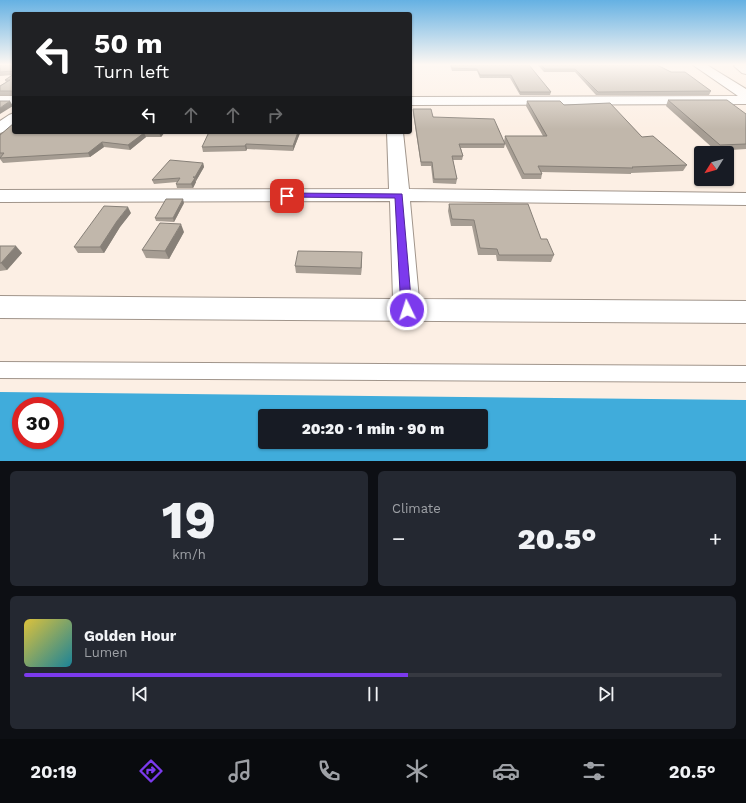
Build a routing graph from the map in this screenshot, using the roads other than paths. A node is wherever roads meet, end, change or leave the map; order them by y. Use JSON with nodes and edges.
{"nodes":[{"id":1,"x":733,"y":87,"type":"edge"},
{"id":2,"x":746,"y":95,"type":"edge"},
{"id":3,"x":0,"y":100,"type":"edge"},
{"id":4,"x":12,"y":100,"type":"edge"},
{"id":5,"x":746,"y":100,"type":"edge"},
{"id":6,"x":412,"y":101,"type":"edge"},
{"id":7,"x":12,"y":119,"type":"edge"},
{"id":8,"x":0,"y":128,"type":"edge"},
{"id":9,"x":395,"y":134,"type":"edge"},
{"id":10,"x":399,"y":195,"type":"junction"},
{"id":11,"x":0,"y":196,"type":"edge"},
{"id":12,"x":746,"y":199,"type":"edge"},
{"id":13,"x":0,"y":307,"type":"edge"},
{"id":14,"x":407,"y":310,"type":"junction"},
{"id":15,"x":746,"y":312,"type":"edge"},
{"id":16,"x":0,"y":370,"type":"edge"},
{"id":17,"x":746,"y":374,"type":"edge"}],
"edges":[{"from":1,"to":2,"type":"street"},
{"from":3,"to":4,"type":"street"},
{"from":5,"to":6,"type":"street"},
{"from":7,"to":8,"type":"street"},
{"from":9,"to":10,"type":"street"},
{"from":10,"to":11,"type":"street"},
{"from":10,"to":12,"type":"street"},
{"from":10,"to":14,"type":"street"},
{"from":13,"to":14,"type":"street"},
{"from":14,"to":15,"type":"street"},
{"from":16,"to":17,"type":"lane"}]}
